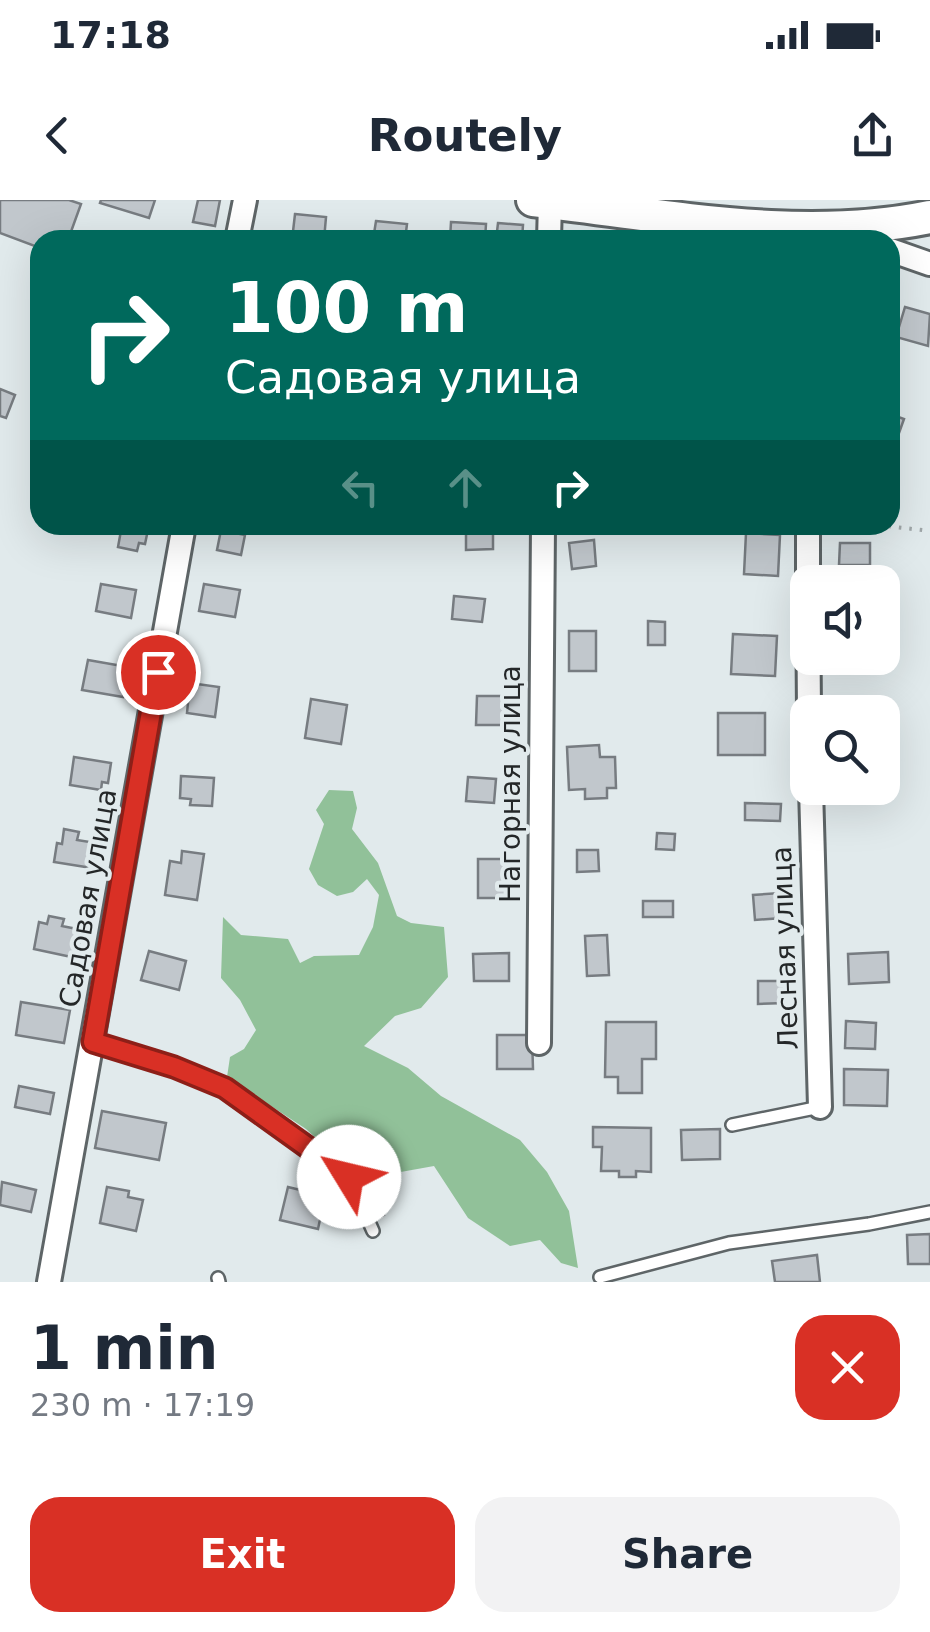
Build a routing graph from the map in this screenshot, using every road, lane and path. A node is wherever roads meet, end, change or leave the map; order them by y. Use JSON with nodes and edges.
{"nodes":[{"id":1,"x":245,"y":200,"type":"edge"},
{"id":2,"x":544,"y":201,"type":"edge"},
{"id":3,"x":930,"y":217,"type":"edge"},
{"id":4,"x":686,"y":220,"type":"edge"},
{"id":5,"x":239,"y":230,"type":"edge"},
{"id":6,"x":548,"y":230,"type":"edge"},
{"id":7,"x":818,"y":230,"type":"edge"},
{"id":8,"x":881,"y":230,"type":"edge"},
{"id":9,"x":900,"y":247,"type":"edge"},
{"id":10,"x":930,"y":264,"type":"edge"},
{"id":11,"x":900,"y":528,"type":"edge"},
{"id":12,"x":930,"y":531,"type":"edge"},
{"id":13,"x":182,"y":535,"type":"edge"},
{"id":14,"x":543,"y":535,"type":"edge"},
{"id":15,"x":808,"y":535,"type":"edge"},
{"id":16,"x":808,"y":565,"type":"edge"},
{"id":17,"x":811,"y":805,"type":"edge"},
{"id":18,"x":93,"y":1042,"type":"junction"},
{"id":19,"x":539,"y":1043,"type":"dead end"},
{"id":20,"x":820,"y":1107,"type":"joint"},
{"id":21,"x":732,"y":1126,"type":"dead end"},
{"id":22,"x":930,"y":1212,"type":"edge"},
{"id":23,"x":373,"y":1232,"type":"dead end"},
{"id":24,"x":600,"y":1278,"type":"dead end"},
{"id":25,"x":49,"y":1282,"type":"edge"}],
"edges":[{"from":1,"to":5,"type":"street"},
{"from":2,"to":4,"type":"street"},
{"from":2,"to":6,"type":"street"},
{"from":3,"to":8,"type":"street"},
{"from":4,"to":7,"type":"street"},
{"from":9,"to":10,"type":"street"},
{"from":11,"to":12,"type":"path"},
{"from":13,"to":18,"type":"street","name":"Садовая улица"},
{"from":14,"to":19,"type":"street","name":"Нагорная улица"},
{"from":15,"to":16,"type":"street"},
{"from":17,"to":20,"type":"street","name":"Лесная улица"},
{"from":18,"to":23,"type":"lane"},
{"from":18,"to":25,"type":"street","name":"Садовая улица"},
{"from":20,"to":21,"type":"lane"},
{"from":22,"to":24,"type":"lane"}]}
